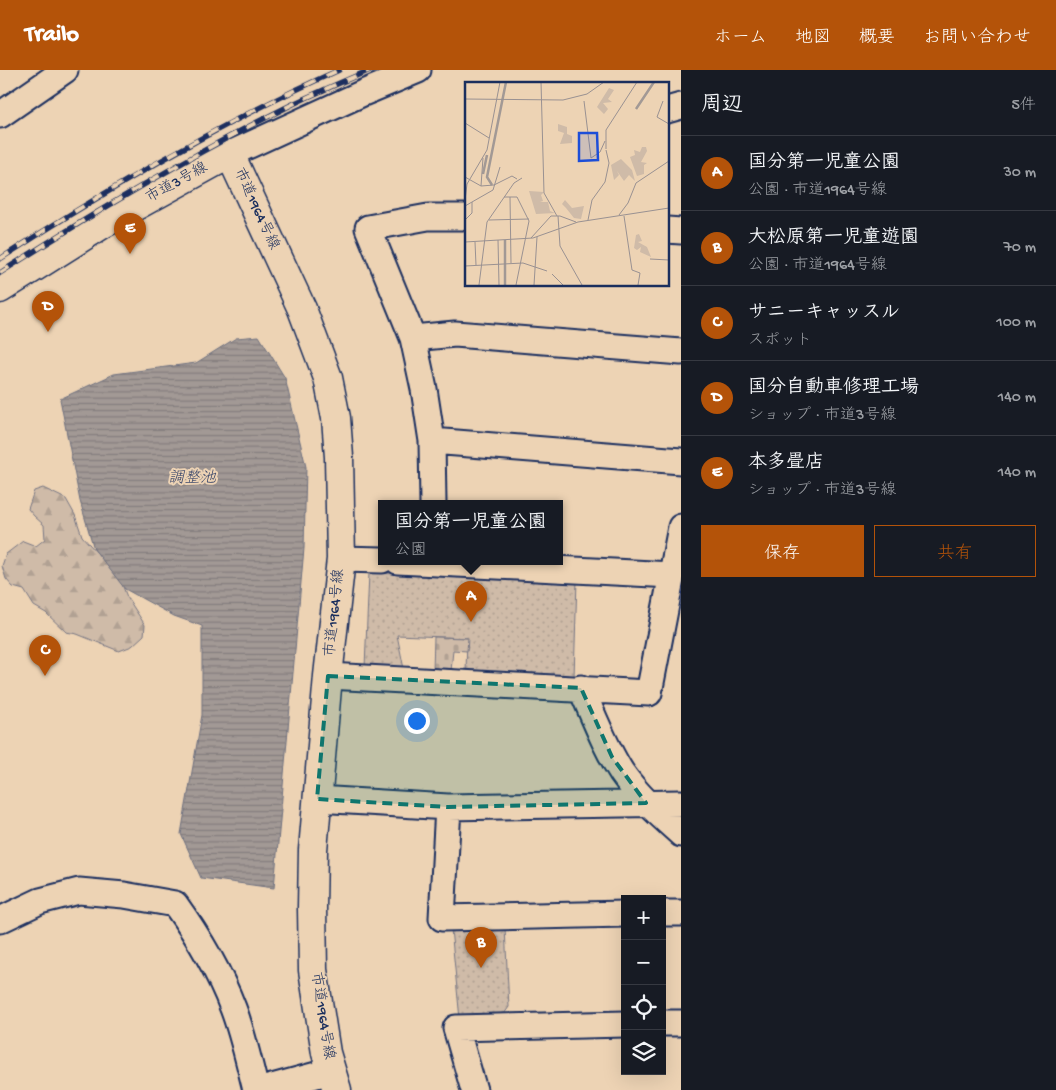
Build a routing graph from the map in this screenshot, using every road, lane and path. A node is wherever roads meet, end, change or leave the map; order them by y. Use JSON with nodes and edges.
{"nodes":[{"id":1,"x":65,"y":70,"type":"edge"},
{"id":2,"x":418,"y":70,"type":"edge"},
{"id":3,"x":681,"y":106,"type":"edge"},
{"id":4,"x":668,"y":110,"type":"edge"},
{"id":5,"x":0,"y":115,"type":"edge"},
{"id":6,"x":230,"y":154,"type":"junction"},
{"id":7,"x":465,"y":217,"type":"edge"},
{"id":8,"x":668,"y":230,"type":"edge"},
{"id":9,"x":681,"y":231,"type":"edge"},
{"id":10,"x":0,"y":289,"type":"edge"},
{"id":11,"x":413,"y":338,"type":"junction"},
{"id":12,"x":681,"y":352,"type":"edge"},
{"id":13,"x":432,"y":442,"type":"junction"},
{"id":14,"x":681,"y":461,"type":"edge"},
{"id":15,"x":433,"y":500,"type":"edge"},
{"id":16,"x":681,"y":527,"type":"edge"},
{"id":17,"x":341,"y":559,"type":"junction"},
{"id":18,"x":378,"y":560,"type":"edge"},
{"id":19,"x":507,"y":565,"type":"edge"},
{"id":20,"x":672,"y":574,"type":"junction"},
{"id":21,"x":328,"y":676,"type":"junction"},
{"id":22,"x":581,"y":688,"type":"junction"},
{"id":23,"x":317,"y":799,"type":"junction"},
{"id":24,"x":646,"y":803,"type":"junction"},
{"id":25,"x":681,"y":803,"type":"edge"},
{"id":26,"x":448,"y":807,"type":"junction"},
{"id":27,"x":681,"y":834,"type":"edge"},
{"id":28,"x":681,"y":912,"type":"edge"},
{"id":29,"x":666,"y":913,"type":"edge"},
{"id":30,"x":621,"y":914,"type":"edge"},
{"id":31,"x":0,"y":920,"type":"edge"},
{"id":32,"x":666,"y":1023,"type":"edge"},
{"id":33,"x":681,"y":1023,"type":"edge"},
{"id":34,"x":621,"y":1024,"type":"edge"},
{"id":35,"x":334,"y":1081,"type":"edge"},
{"id":36,"x":256,"y":1090,"type":"edge"},
{"id":37,"x":261,"y":1090,"type":"edge"},
{"id":38,"x":474,"y":1090,"type":"edge"}],
"edges":[{"from":1,"to":5,"type":"street"},
{"from":2,"to":6,"type":"street","name":"市道3号線"},
{"from":3,"to":4,"type":"street"},
{"from":6,"to":10,"type":"street","name":"市道3号線"},
{"from":6,"to":17,"type":"street","name":"市道1964号線"},
{"from":7,"to":11,"type":"street"},
{"from":8,"to":9,"type":"street"},
{"from":11,"to":12,"type":"street"},
{"from":11,"to":13,"type":"street"},
{"from":13,"to":14,"type":"street"},
{"from":13,"to":15,"type":"street"},
{"from":16,"to":20,"type":"street"},
{"from":17,"to":18,"type":"street"},
{"from":17,"to":21,"type":"street","name":"市道1964号線"},
{"from":19,"to":20,"type":"street"},
{"from":20,"to":22,"type":"street"},
{"from":21,"to":22,"type":"street"},
{"from":21,"to":23,"type":"street","name":"市道1964号線"},
{"from":22,"to":24,"type":"street"},
{"from":23,"to":26,"type":"street"},
{"from":23,"to":35,"type":"street","name":"市道1964号線"},
{"from":24,"to":25,"type":"street"},
{"from":24,"to":26,"type":"street"},
{"from":24,"to":27,"type":"street"},
{"from":26,"to":30,"type":"street"},
{"from":28,"to":29,"type":"street"},
{"from":31,"to":36,"type":"street"},
{"from":32,"to":33,"type":"street"},
{"from":34,"to":38,"type":"street"},
{"from":35,"to":37,"type":"street"}]}
